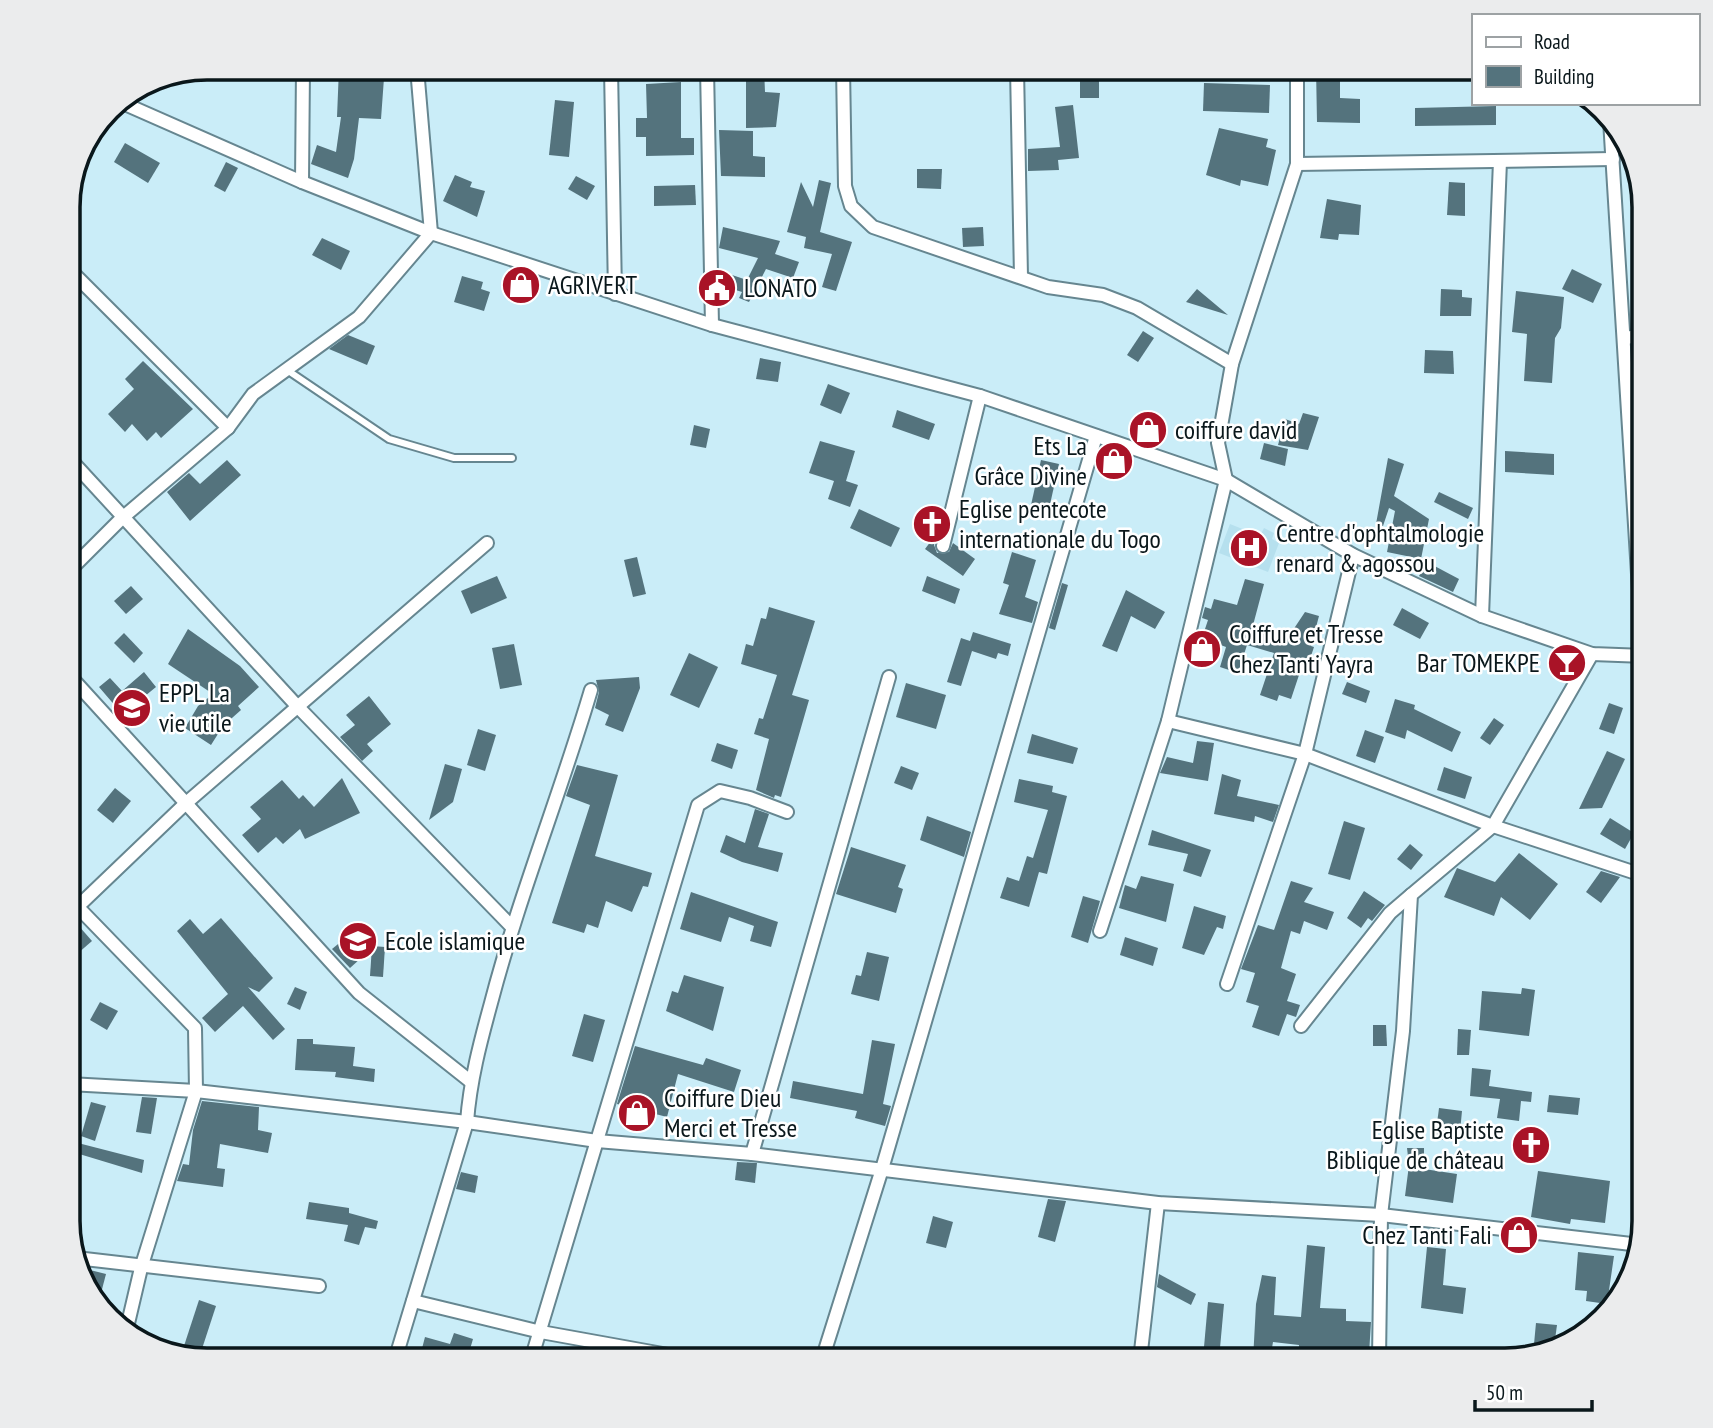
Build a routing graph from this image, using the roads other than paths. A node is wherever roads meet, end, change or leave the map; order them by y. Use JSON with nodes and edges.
{"nodes":[{"id":1,"x":303,"y":80,"type":"edge"},
{"id":2,"x":418,"y":80,"type":"edge"},
{"id":3,"x":611,"y":80,"type":"edge"},
{"id":4,"x":707,"y":80,"type":"edge"},
{"id":5,"x":842,"y":80,"type":"edge"},
{"id":6,"x":1017,"y":80,"type":"edge"},
{"id":7,"x":1297,"y":80,"type":"edge"},
{"id":8,"x":131,"y":107,"type":"edge"},
{"id":9,"x":1611,"y":137,"type":"edge"},
{"id":10,"x":1613,"y":159,"type":"junction"},
{"id":11,"x":1500,"y":161,"type":"junction"},
{"id":12,"x":1297,"y":164,"type":"junction"},
{"id":13,"x":302,"y":183,"type":"junction"},
{"id":14,"x":431,"y":233,"type":"junction"},
{"id":15,"x":1021,"y":276,"type":"junction"},
{"id":16,"x":81,"y":281,"type":"edge"},
{"id":17,"x":615,"y":294,"type":"junction"},
{"id":18,"x":712,"y":325,"type":"junction"},
{"id":19,"x":1632,"y":337,"type":"edge"},
{"id":20,"x":1624,"y":339,"type":"junction"},
{"id":21,"x":1232,"y":364,"type":"junction"},
{"id":22,"x":285,"y":369,"type":"junction"},
{"id":23,"x":980,"y":396,"type":"junction"},
{"id":24,"x":228,"y":428,"type":"junction"},
{"id":25,"x":1096,"y":436,"type":"junction"},
{"id":26,"x":512,"y":458,"type":"dead end"},
{"id":27,"x":1632,"y":466,"type":"edge"},
{"id":28,"x":81,"y":472,"type":"edge"},
{"id":29,"x":1226,"y":480,"type":"junction"},
{"id":30,"x":121,"y":519,"type":"junction"},
{"id":31,"x":487,"y":543,"type":"dead end"},
{"id":32,"x":943,"y":546,"type":"dead end"},
{"id":33,"x":1353,"y":555,"type":"junction"},
{"id":34,"x":81,"y":559,"type":"edge"},
{"id":35,"x":1482,"y":616,"type":"junction"},
{"id":36,"x":1592,"y":654,"type":"junction"},
{"id":37,"x":1632,"y":656,"type":"edge"},
{"id":38,"x":889,"y":677,"type":"dead end"},
{"id":39,"x":81,"y":688,"type":"edge"},
{"id":40,"x":592,"y":690,"type":"dead end"},
{"id":41,"x":298,"y":707,"type":"junction"},
{"id":42,"x":1168,"y":721,"type":"junction"},
{"id":43,"x":1305,"y":754,"type":"junction"},
{"id":44,"x":185,"y":804,"type":"junction"},
{"id":45,"x":787,"y":812,"type":"dead end"},
{"id":46,"x":1493,"y":826,"type":"junction"},
{"id":47,"x":1632,"y":872,"type":"edge"},
{"id":48,"x":1411,"y":895,"type":"junction"},
{"id":49,"x":81,"y":898,"type":"edge"},
{"id":50,"x":81,"y":917,"type":"edge"},
{"id":51,"x":511,"y":926,"type":"junction"},
{"id":52,"x":1100,"y":931,"type":"dead end"},
{"id":53,"x":1227,"y":984,"type":"dead end"},
{"id":54,"x":1301,"y":1026,"type":"dead end"},
{"id":55,"x":470,"y":1082,"type":"junction"},
{"id":56,"x":81,"y":1085,"type":"edge"},
{"id":57,"x":195,"y":1091,"type":"junction"},
{"id":58,"x":467,"y":1122,"type":"junction"},
{"id":59,"x":597,"y":1141,"type":"junction"},
{"id":60,"x":752,"y":1154,"type":"junction"},
{"id":61,"x":881,"y":1169,"type":"junction"},
{"id":62,"x":1158,"y":1203,"type":"junction"},
{"id":63,"x":1381,"y":1215,"type":"junction"},
{"id":64,"x":1630,"y":1244,"type":"edge"},
{"id":65,"x":86,"y":1260,"type":"edge"},
{"id":66,"x":141,"y":1268,"type":"junction"},
{"id":67,"x":318,"y":1286,"type":"dead end"},
{"id":68,"x":413,"y":1301,"type":"junction"},
{"id":69,"x":129,"y":1320,"type":"edge"},
{"id":70,"x":541,"y":1332,"type":"junction"},
{"id":71,"x":399,"y":1348,"type":"edge"},
{"id":72,"x":535,"y":1348,"type":"edge"},
{"id":73,"x":622,"y":1348,"type":"edge"},
{"id":74,"x":826,"y":1348,"type":"edge"},
{"id":75,"x":1141,"y":1348,"type":"edge"},
{"id":76,"x":1379,"y":1348,"type":"edge"}],
"edges":[{"from":1,"to":13,"type":"street"},
{"from":2,"to":14,"type":"street"},
{"from":3,"to":17,"type":"street"},
{"from":4,"to":18,"type":"street"},
{"from":5,"to":15,"type":"street"},
{"from":6,"to":15,"type":"street"},
{"from":7,"to":12,"type":"street"},
{"from":8,"to":13,"type":"street"},
{"from":9,"to":10,"type":"street"},
{"from":10,"to":11,"type":"street"},
{"from":10,"to":20,"type":"street"},
{"from":11,"to":12,"type":"street"},
{"from":11,"to":35,"type":"street"},
{"from":12,"to":21,"type":"street"},
{"from":13,"to":14,"type":"street"},
{"from":14,"to":17,"type":"street"},
{"from":14,"to":22,"type":"street"},
{"from":15,"to":21,"type":"street"},
{"from":16,"to":24,"type":"street"},
{"from":17,"to":18,"type":"street"},
{"from":18,"to":23,"type":"street"},
{"from":19,"to":20,"type":"street"},
{"from":20,"to":27,"type":"street"},
{"from":21,"to":29,"type":"street"},
{"from":22,"to":24,"type":"street"},
{"from":22,"to":26,"type":"lane"},
{"from":23,"to":25,"type":"street"},
{"from":23,"to":32,"type":"street"},
{"from":24,"to":30,"type":"street"},
{"from":25,"to":29,"type":"street"},
{"from":25,"to":61,"type":"street"},
{"from":28,"to":30,"type":"street"},
{"from":29,"to":33,"type":"street"},
{"from":29,"to":42,"type":"street"},
{"from":30,"to":34,"type":"street"},
{"from":30,"to":41,"type":"street"},
{"from":31,"to":41,"type":"street"},
{"from":33,"to":35,"type":"street"},
{"from":33,"to":43,"type":"street"},
{"from":35,"to":36,"type":"street"},
{"from":36,"to":37,"type":"street"},
{"from":36,"to":46,"type":"street"},
{"from":38,"to":60,"type":"street"},
{"from":39,"to":44,"type":"street"},
{"from":40,"to":51,"type":"street"},
{"from":41,"to":44,"type":"street"},
{"from":41,"to":51,"type":"street"},
{"from":42,"to":43,"type":"street"},
{"from":42,"to":52,"type":"street"},
{"from":43,"to":46,"type":"street"},
{"from":43,"to":53,"type":"street"},
{"from":44,"to":49,"type":"street"},
{"from":44,"to":55,"type":"street"},
{"from":45,"to":59,"type":"street"},
{"from":46,"to":47,"type":"street"},
{"from":46,"to":48,"type":"street"},
{"from":48,"to":54,"type":"street"},
{"from":48,"to":63,"type":"street"},
{"from":50,"to":57,"type":"street"},
{"from":51,"to":55,"type":"street"},
{"from":55,"to":58,"type":"street"},
{"from":56,"to":57,"type":"street"},
{"from":57,"to":58,"type":"street"},
{"from":57,"to":66,"type":"street"},
{"from":58,"to":59,"type":"street"},
{"from":58,"to":68,"type":"street"},
{"from":59,"to":60,"type":"street"},
{"from":59,"to":70,"type":"street"},
{"from":60,"to":61,"type":"street"},
{"from":61,"to":62,"type":"street"},
{"from":61,"to":74,"type":"street"},
{"from":62,"to":63,"type":"street"},
{"from":62,"to":75,"type":"street"},
{"from":63,"to":64,"type":"street"},
{"from":63,"to":76,"type":"street"},
{"from":65,"to":66,"type":"street"},
{"from":66,"to":67,"type":"street"},
{"from":66,"to":69,"type":"street"},
{"from":68,"to":70,"type":"street"},
{"from":68,"to":71,"type":"street"},
{"from":70,"to":72,"type":"street"},
{"from":70,"to":73,"type":"street"}]}
